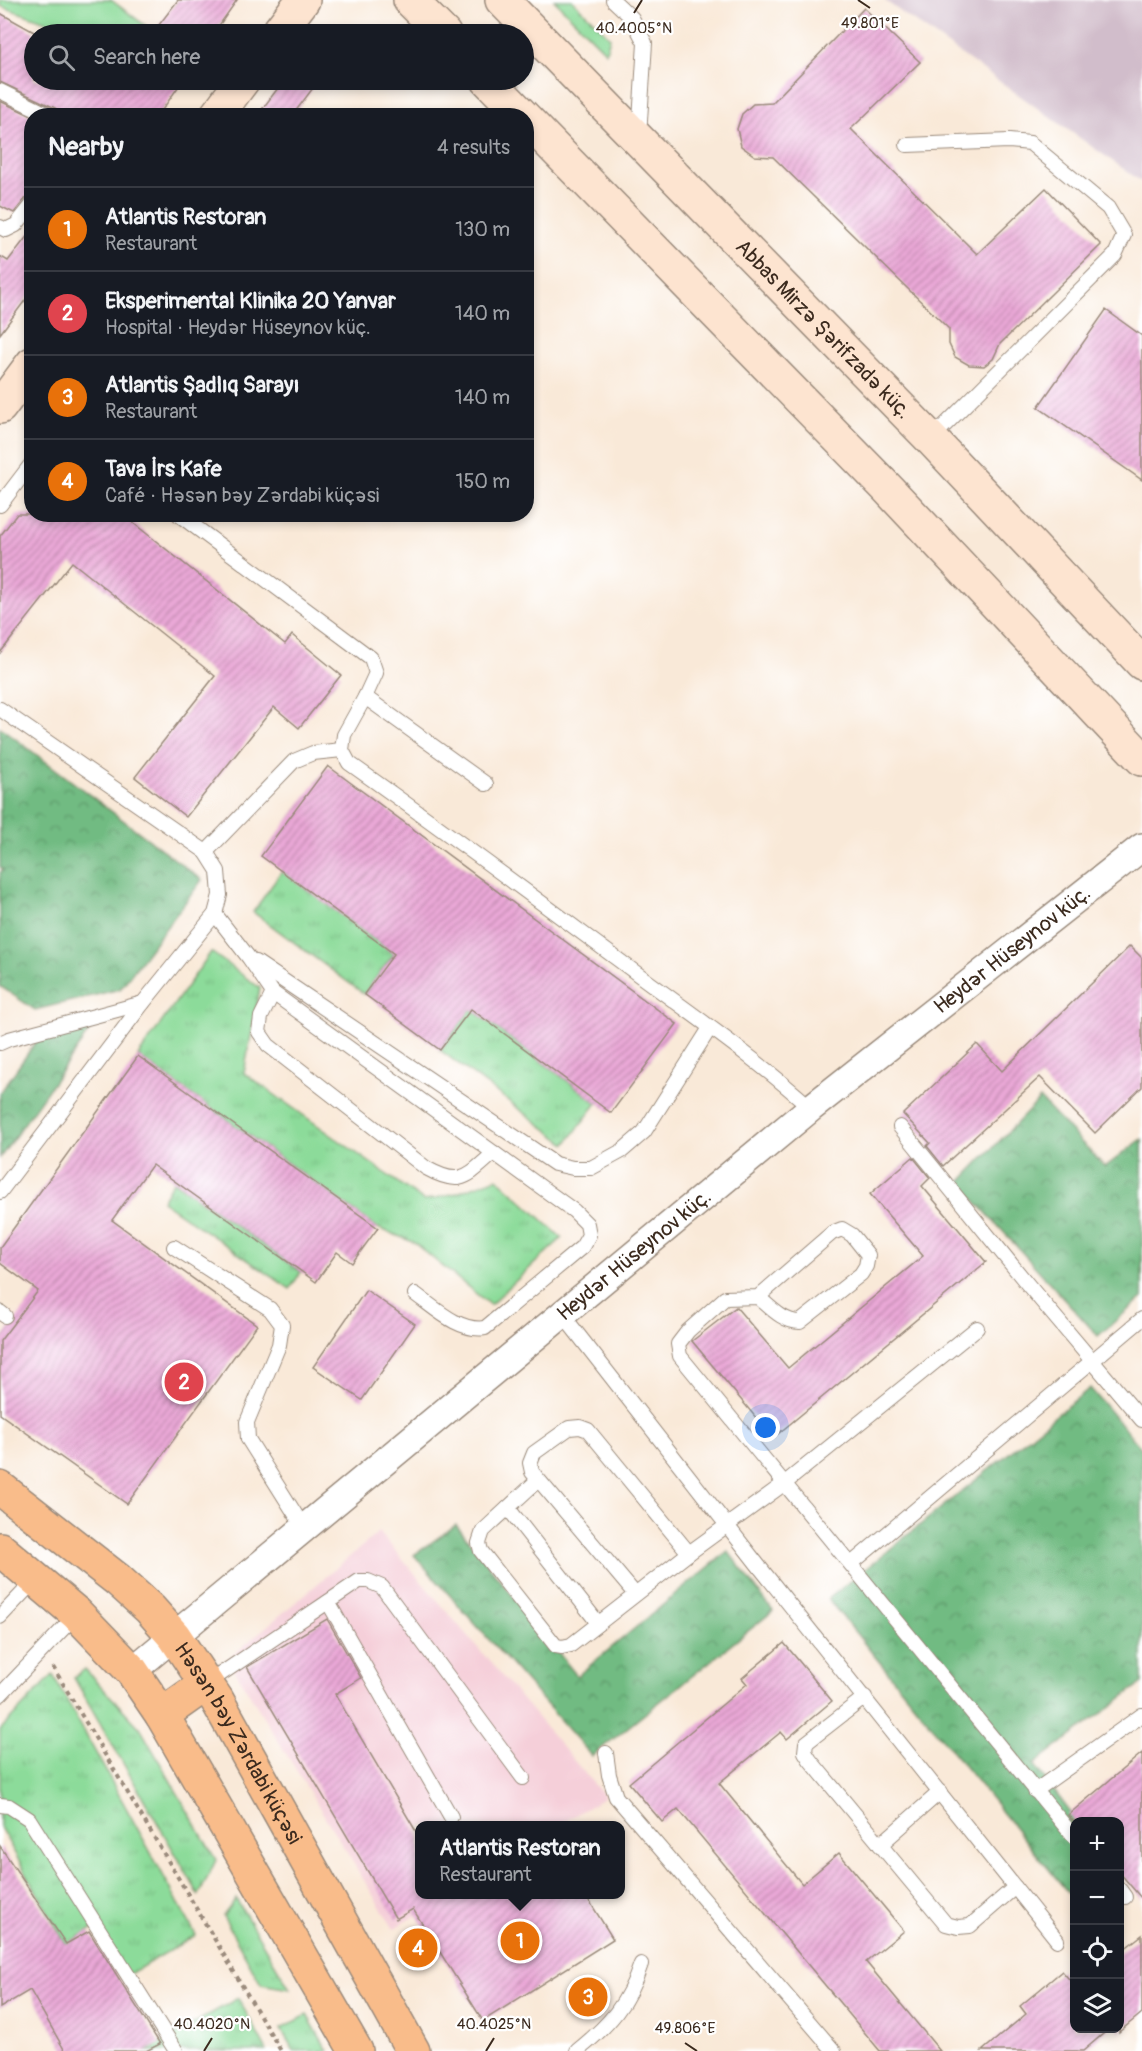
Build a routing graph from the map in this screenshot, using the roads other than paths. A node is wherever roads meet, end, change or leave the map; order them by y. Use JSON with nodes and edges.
{"nodes":[{"id":1,"x":303,"y":0,"type":"edge"},
{"id":2,"x":410,"y":0,"type":"edge"},
{"id":3,"x":502,"y":0,"type":"edge"},
{"id":4,"x":613,"y":0,"type":"edge"},
{"id":5,"x":285,"y":24,"type":"edge"},
{"id":6,"x":434,"y":24,"type":"edge"},
{"id":7,"x":525,"y":24,"type":"edge"},
{"id":8,"x":534,"y":33,"type":"edge"},
{"id":9,"x":236,"y":90,"type":"edge"},
{"id":10,"x":498,"y":90,"type":"edge"},
{"id":11,"x":0,"y":91,"type":"edge"},
{"id":12,"x":35,"y":108,"type":"edge"},
{"id":13,"x":222,"y":108,"type":"edge"},
{"id":14,"x":515,"y":108,"type":"edge"},
{"id":15,"x":534,"y":127,"type":"edge"},
{"id":16,"x":639,"y":141,"type":"junction"},
{"id":17,"x":906,"y":146,"type":"dead end"},
{"id":18,"x":24,"y":215,"type":"edge"},
{"id":19,"x":0,"y":227,"type":"edge"},
{"id":20,"x":24,"y":375,"type":"edge"},
{"id":21,"x":0,"y":407,"type":"edge"},
{"id":22,"x":931,"y":439,"type":"junction"},
{"id":23,"x":24,"y":474,"type":"edge"},
{"id":24,"x":0,"y":505,"type":"edge"},
{"id":25,"x":189,"y":522,"type":"edge"},
{"id":26,"x":1142,"y":663,"type":"edge"},
{"id":27,"x":365,"y":697,"type":"junction"},
{"id":28,"x":0,"y":709,"type":"edge"},
{"id":29,"x":342,"y":750,"type":"junction"},
{"id":30,"x":1142,"y":759,"type":"edge"},
{"id":31,"x":486,"y":784,"type":"dead end"},
{"id":32,"x":1142,"y":847,"type":"edge"},
{"id":33,"x":206,"y":852,"type":"junction"},
{"id":34,"x":215,"y":914,"type":"junction"},
{"id":35,"x":249,"y":958,"type":"junction"},
{"id":36,"x":273,"y":993,"type":"junction"},
{"id":37,"x":143,"y":1003,"type":"junction"},
{"id":38,"x":710,"y":1028,"type":"junction"},
{"id":39,"x":0,"y":1043,"type":"edge"},
{"id":40,"x":811,"y":1108,"type":"junction"},
{"id":41,"x":900,"y":1127,"type":"dead end"},
{"id":42,"x":494,"y":1153,"type":"junction"},
{"id":43,"x":0,"y":1192,"type":"edge"},
{"id":44,"x":174,"y":1247,"type":"dead end"},
{"id":45,"x":415,"y":1294,"type":"dead end"},
{"id":46,"x":758,"y":1297,"type":"junction"},
{"id":47,"x":562,"y":1314,"type":"junction"},
{"id":48,"x":1142,"y":1319,"type":"edge"},
{"id":49,"x":976,"y":1329,"type":"dead end"},
{"id":50,"x":1093,"y":1360,"type":"junction"},
{"id":51,"x":1142,"y":1420,"type":"edge"},
{"id":52,"x":538,"y":1480,"type":"junction"},
{"id":53,"x":785,"y":1483,"type":"junction"},
{"id":54,"x":0,"y":1488,"type":"edge"},
{"id":55,"x":508,"y":1508,"type":"junction"},
{"id":56,"x":727,"y":1526,"type":"junction"},
{"id":57,"x":304,"y":1528,"type":"junction"},
{"id":58,"x":0,"y":1549,"type":"edge"},
{"id":59,"x":689,"y":1553,"type":"junction"},
{"id":60,"x":851,"y":1564,"type":"junction"},
{"id":61,"x":36,"y":1579,"type":"junction"},
{"id":62,"x":635,"y":1594,"type":"junction"},
{"id":63,"x":328,"y":1602,"type":"junction"},
{"id":64,"x":77,"y":1614,"type":"junction"},
{"id":65,"x":0,"y":1617,"type":"edge"},
{"id":66,"x":598,"y":1623,"type":"junction"},
{"id":67,"x":174,"y":1636,"type":"junction"},
{"id":68,"x":132,"y":1671,"type":"junction"},
{"id":69,"x":207,"y":1684,"type":"junction"},
{"id":70,"x":0,"y":1695,"type":"edge"},
{"id":71,"x":865,"y":1697,"type":"junction"},
{"id":72,"x":162,"y":1715,"type":"junction"},
{"id":73,"x":1142,"y":1715,"type":"edge"},
{"id":74,"x":606,"y":1753,"type":"dead end"},
{"id":75,"x":523,"y":1778,"type":"dead end"},
{"id":76,"x":1035,"y":1791,"type":"junction"},
{"id":77,"x":940,"y":1792,"type":"junction"},
{"id":78,"x":0,"y":1805,"type":"edge"},
{"id":79,"x":451,"y":1817,"type":"dead end"},
{"id":80,"x":1070,"y":1832,"type":"edge"},
{"id":81,"x":880,"y":1845,"type":"junction"},
{"id":82,"x":1015,"y":1887,"type":"junction"},
{"id":83,"x":1056,"y":1940,"type":"dead end"},
{"id":84,"x":641,"y":1964,"type":"dead end"},
{"id":85,"x":176,"y":2051,"type":"edge"},
{"id":86,"x":356,"y":2051,"type":"edge"},
{"id":87,"x":413,"y":2051,"type":"edge"},
{"id":88,"x":577,"y":2051,"type":"edge"},
{"id":89,"x":834,"y":2051,"type":"edge"}],
"edges":[{"from":1,"to":5,"type":"main road"},
{"from":2,"to":6,"type":"main road"},
{"from":3,"to":7,"type":"main road","name":"Abbas Mirzə Şərifzadə küç."},
{"from":4,"to":16,"type":"lane"},
{"from":8,"to":16,"type":"main road","name":"Abbas Mirzə Şərifzadə küç."},
{"from":9,"to":13,"type":"main road"},
{"from":10,"to":14,"type":"main road"},
{"from":11,"to":12,"type":"lane"},
{"from":15,"to":30,"type":"main road"},
{"from":16,"to":22,"type":"main road","name":"Abbas Mirzə Şərifzadə küç."},
{"from":17,"to":22,"type":"lane"},
{"from":18,"to":19,"type":"lane"},
{"from":20,"to":21,"type":"main road"},
{"from":22,"to":26,"type":"main road","name":"Abbas Mirzə Şərifzadə küç."},
{"from":23,"to":24,"type":"lane"},
{"from":25,"to":27,"type":"lane"},
{"from":27,"to":29,"type":"lane"},
{"from":27,"to":31,"type":"lane"},
{"from":28,"to":33,"type":"lane"},
{"from":29,"to":33,"type":"lane"},
{"from":29,"to":38,"type":"lane"},
{"from":32,"to":40,"type":"street","name":"Heydər Hüseynov küç."},
{"from":33,"to":34,"type":"lane"},
{"from":34,"to":35,"type":"lane"},
{"from":34,"to":37,"type":"lane"},
{"from":35,"to":36,"type":"lane"},
{"from":35,"to":38,"type":"lane"},
{"from":36,"to":42,"type":"lane"},
{"from":36,"to":42,"type":"lane"},
{"from":37,"to":39,"type":"lane"},
{"from":37,"to":43,"type":"lane"},
{"from":38,"to":40,"type":"lane"},
{"from":40,"to":47,"type":"street","name":"Heydər Hüseynov küç."},
{"from":41,"to":50,"type":"lane"},
{"from":42,"to":45,"type":"lane"},
{"from":44,"to":57,"type":"lane"},
{"from":46,"to":46,"type":"lane"},
{"from":46,"to":53,"type":"lane"},
{"from":47,"to":56,"type":"lane"},
{"from":47,"to":57,"type":"street","name":"Heydər Hüseynov küç."},
{"from":48,"to":50,"type":"lane"},
{"from":49,"to":53,"type":"lane"},
{"from":50,"to":51,"type":"lane"},
{"from":50,"to":60,"type":"lane"},
{"from":52,"to":55,"type":"lane"},
{"from":52,"to":59,"type":"lane"},
{"from":52,"to":62,"type":"lane"},
{"from":53,"to":56,"type":"lane"},
{"from":53,"to":60,"type":"lane"},
{"from":54,"to":67,"type":"main road","name":"Həsən bəy Zərdabi küçəsi"},
{"from":55,"to":66,"type":"lane"},
{"from":55,"to":66,"type":"lane"},
{"from":56,"to":59,"type":"lane"},
{"from":56,"to":71,"type":"lane"},
{"from":57,"to":67,"type":"street","name":"Heydər Hüseynov küç."},
{"from":58,"to":61,"type":"main road"},
{"from":59,"to":62,"type":"lane"},
{"from":60,"to":76,"type":"lane"},
{"from":61,"to":64,"type":"main road"},
{"from":61,"to":65,"type":"lane"},
{"from":62,"to":66,"type":"lane"},
{"from":63,"to":69,"type":"lane"},
{"from":63,"to":75,"type":"lane"},
{"from":63,"to":79,"type":"lane"},
{"from":64,"to":68,"type":"main road"},
{"from":64,"to":70,"type":"lane"},
{"from":67,"to":68,"type":"street","name":"Heydər Hüseynov küç."},
{"from":67,"to":69,"type":"main road","name":"Həsən bəy Zərdabi küçəsi"},
{"from":68,"to":72,"type":"main road"},
{"from":69,"to":72,"type":"main road"},
{"from":69,"to":87,"type":"main road","name":"Həsən bəy Zərdabi küçəsi"},
{"from":71,"to":77,"type":"lane"},
{"from":71,"to":81,"type":"lane"},
{"from":72,"to":86,"type":"main road"},
{"from":73,"to":76,"type":"lane"},
{"from":74,"to":89,"type":"lane"},
{"from":76,"to":80,"type":"lane"},
{"from":77,"to":81,"type":"lane"},
{"from":77,"to":82,"type":"lane"},
{"from":78,"to":85,"type":"lane"},
{"from":81,"to":82,"type":"lane"},
{"from":82,"to":83,"type":"lane"},
{"from":84,"to":88,"type":"lane"}]}
